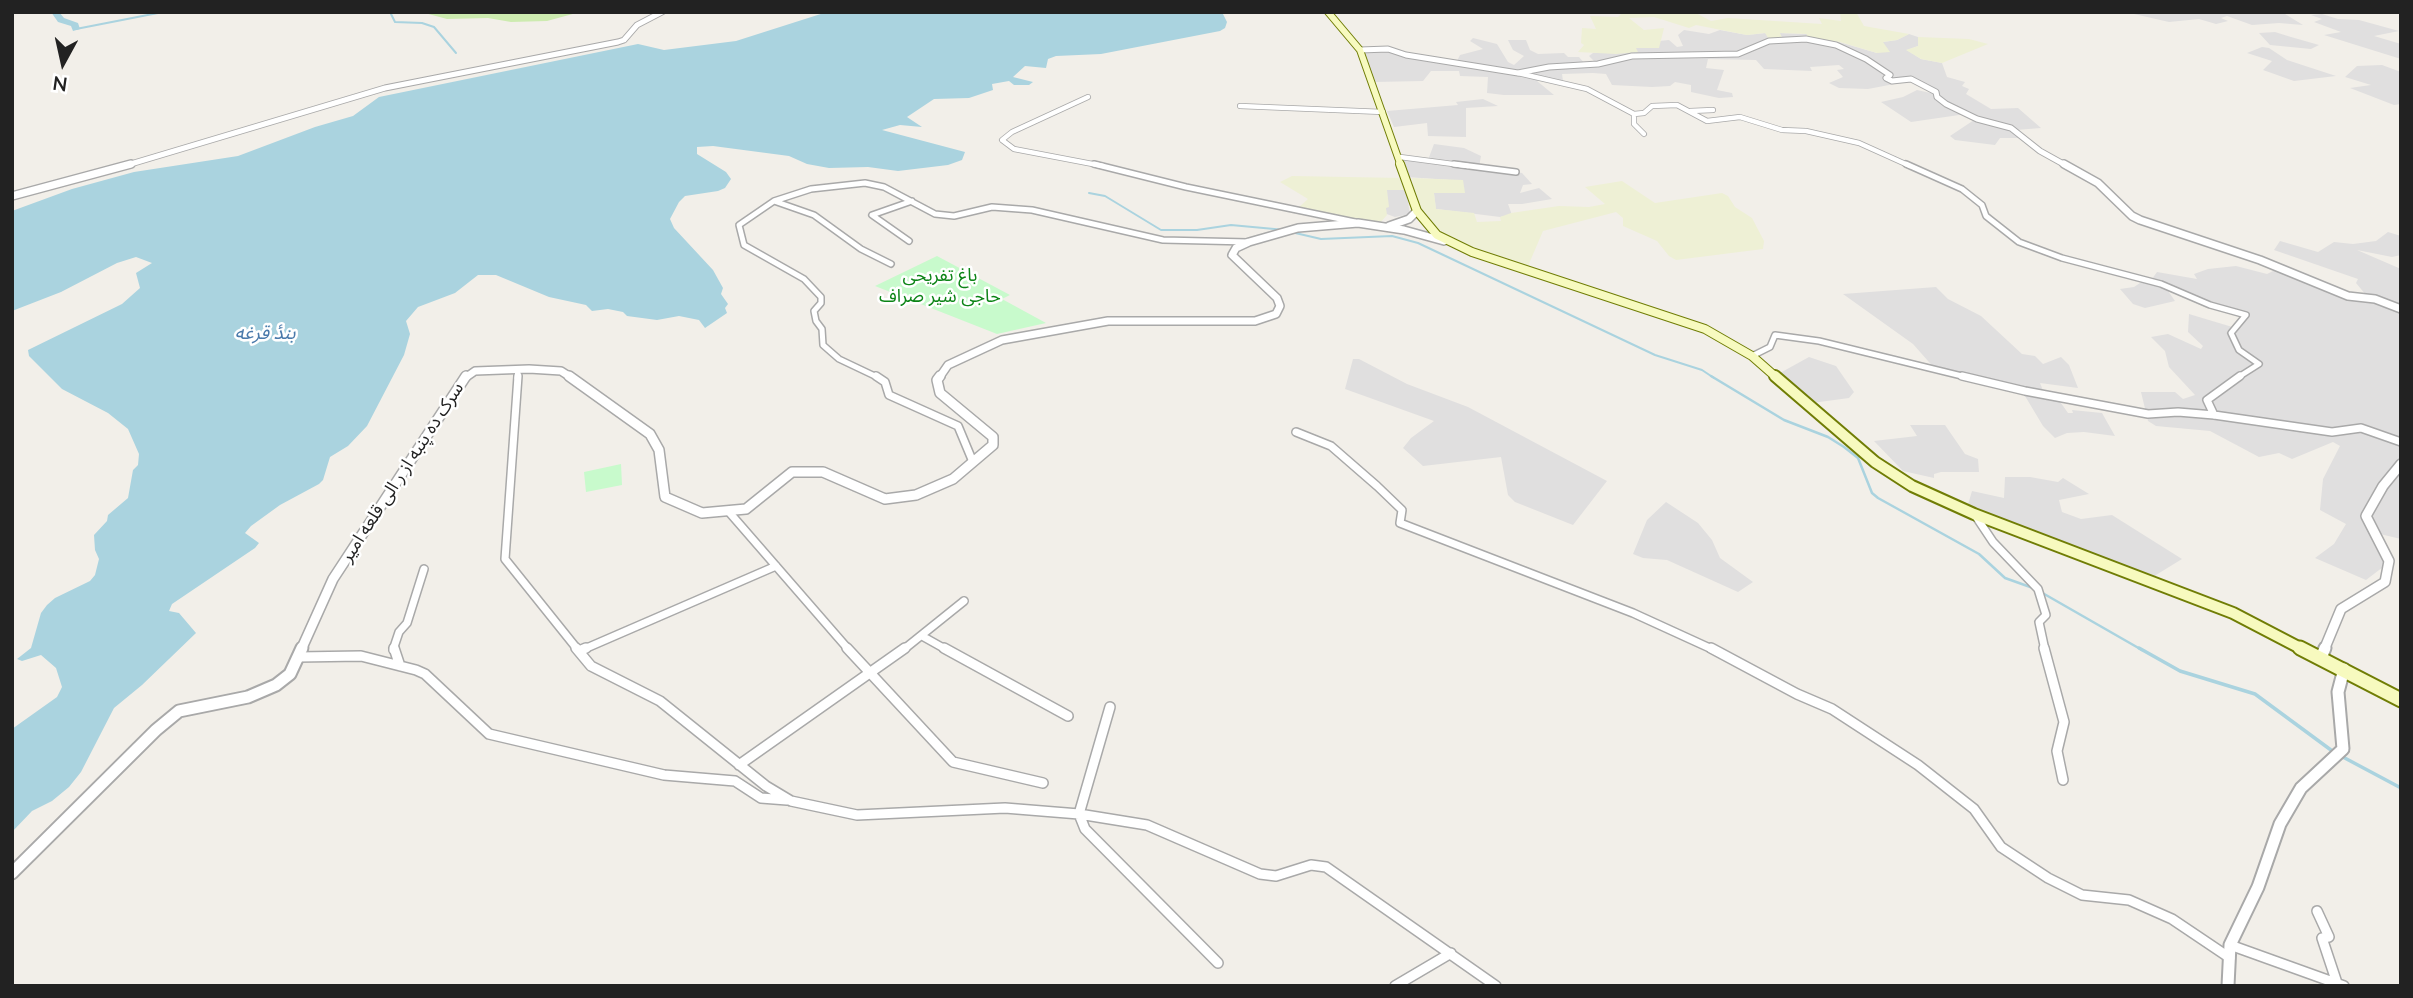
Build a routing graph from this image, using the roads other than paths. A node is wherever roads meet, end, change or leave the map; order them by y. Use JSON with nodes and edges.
{"nodes":[{"id":1,"x":662,"y":12,"type":"edge"},
{"id":2,"x":1328,"y":12,"type":"edge"},
{"id":3,"x":1360,"y":50,"type":"junction"},
{"id":4,"x":1518,"y":73,"type":"junction"},
{"id":5,"x":1088,"y":97,"type":"dead end"},
{"id":6,"x":1240,"y":106,"type":"dead end"},
{"id":7,"x":1713,"y":110,"type":"dead end"},
{"id":8,"x":1383,"y":112,"type":"junction"},
{"id":9,"x":1686,"y":112,"type":"junction"},
{"id":10,"x":1634,"y":114,"type":"junction"},
{"id":11,"x":1643,"y":134,"type":"dead end"},
{"id":12,"x":1400,"y":157,"type":"junction"},
{"id":13,"x":1516,"y":172,"type":"dead end"},
{"id":14,"x":12,"y":196,"type":"edge"},
{"id":15,"x":774,"y":201,"type":"junction"},
{"id":16,"x":912,"y":201,"type":"junction"},
{"id":17,"x":1417,"y":211,"type":"junction"},
{"id":18,"x":1358,"y":223,"type":"junction"},
{"id":19,"x":1373,"y":226,"type":"junction"},
{"id":20,"x":909,"y":241,"type":"dead end"},
{"id":21,"x":1249,"y":242,"type":"junction"},
{"id":22,"x":1449,"y":242,"type":"junction"},
{"id":23,"x":891,"y":264,"type":"dead end"},
{"id":24,"x":2401,"y":309,"type":"edge"},
{"id":25,"x":1752,"y":356,"type":"junction"},
{"id":26,"x":518,"y":369,"type":"junction"},
{"id":27,"x":2214,"y":415,"type":"junction"},
{"id":28,"x":1296,"y":432,"type":"dead end"},
{"id":29,"x":2401,"y":442,"type":"edge"},
{"id":30,"x":973,"y":461,"type":"junction"},
{"id":31,"x":2401,"y":464,"type":"edge"},
{"id":32,"x":729,"y":512,"type":"junction"},
{"id":33,"x":1975,"y":514,"type":"junction"},
{"id":34,"x":776,"y":566,"type":"junction"},
{"id":35,"x":424,"y":569,"type":"dead end"},
{"id":36,"x":964,"y":601,"type":"dead end"},
{"id":37,"x":922,"y":636,"type":"junction"},
{"id":38,"x":579,"y":651,"type":"junction"},
{"id":39,"x":298,"y":657,"type":"junction"},
{"id":40,"x":2321,"y":657,"type":"junction"},
{"id":41,"x":400,"y":666,"type":"junction"},
{"id":42,"x":2344,"y":669,"type":"junction"},
{"id":43,"x":869,"y":673,"type":"junction"},
{"id":44,"x":2401,"y":700,"type":"edge"},
{"id":45,"x":1110,"y":707,"type":"dead end"},
{"id":46,"x":1068,"y":716,"type":"dead end"},
{"id":47,"x":739,"y":765,"type":"junction"},
{"id":48,"x":2063,"y":780,"type":"dead end"},
{"id":49,"x":1043,"y":783,"type":"dead end"},
{"id":50,"x":792,"y":801,"type":"junction"},
{"id":51,"x":1079,"y":814,"type":"junction"},
{"id":52,"x":12,"y":873,"type":"edge"},
{"id":53,"x":2317,"y":911,"type":"dead end"},
{"id":54,"x":2230,"y":945,"type":"junction"},
{"id":55,"x":1451,"y":953,"type":"junction"},
{"id":56,"x":2231,"y":959,"type":"junction"},
{"id":57,"x":1218,"y":963,"type":"dead end"},
{"id":58,"x":1403,"y":984,"type":"edge"},
{"id":59,"x":2340,"y":984,"type":"edge"},
{"id":60,"x":1496,"y":986,"type":"edge"},
{"id":61,"x":2228,"y":986,"type":"edge"}],
"edges":[{"from":1,"to":14,"type":"street"},
{"from":2,"to":3,"type":"main road"},
{"from":3,"to":4,"type":"street"},
{"from":3,"to":8,"type":"main road"},
{"from":4,"to":10,"type":"street"},
{"from":4,"to":24,"type":"street"},
{"from":5,"to":18,"type":"street"},
{"from":6,"to":8,"type":"street"},
{"from":7,"to":9,"type":"street"},
{"from":8,"to":12,"type":"main road"},
{"from":9,"to":10,"type":"street"},
{"from":9,"to":27,"type":"street"},
{"from":10,"to":11,"type":"street"},
{"from":12,"to":13,"type":"street"},
{"from":12,"to":17,"type":"main road"},
{"from":15,"to":16,"type":"street"},
{"from":15,"to":23,"type":"street"},
{"from":15,"to":30,"type":"street"},
{"from":16,"to":20,"type":"street"},
{"from":16,"to":21,"type":"street"},
{"from":17,"to":19,"type":"street"},
{"from":17,"to":22,"type":"main road"},
{"from":18,"to":19,"type":"street"},
{"from":18,"to":21,"type":"street"},
{"from":19,"to":22,"type":"street"},
{"from":21,"to":30,"type":"street","name":"سرک ده پنبه از ر الی قلعه امیر"},
{"from":22,"to":25,"type":"main road"},
{"from":25,"to":27,"type":"street"},
{"from":25,"to":33,"type":"main road"},
{"from":26,"to":32,"type":"street","name":"سرک ده پنبه از ر الی قلعه امیر"},
{"from":26,"to":38,"type":"street"},
{"from":26,"to":39,"type":"street","name":"سرک ده پنبه از ر الی قلعه امیر"},
{"from":27,"to":29,"type":"street"},
{"from":28,"to":56,"type":"street"},
{"from":30,"to":32,"type":"street","name":"سرک ده پنبه از ر الی قلعه امیر"},
{"from":31,"to":40,"type":"street"},
{"from":32,"to":34,"type":"street"},
{"from":33,"to":40,"type":"main road"},
{"from":33,"to":48,"type":"street"},
{"from":34,"to":38,"type":"street"},
{"from":34,"to":43,"type":"street"},
{"from":35,"to":41,"type":"street"},
{"from":36,"to":37,"type":"street"},
{"from":37,"to":43,"type":"street"},
{"from":37,"to":46,"type":"street"},
{"from":38,"to":47,"type":"street"},
{"from":39,"to":41,"type":"street"},
{"from":39,"to":52,"type":"street","name":"سرک ده پنبه از ر الی قلعه امیر"},
{"from":40,"to":42,"type":"main road"},
{"from":41,"to":50,"type":"street"},
{"from":42,"to":44,"type":"main road"},
{"from":42,"to":54,"type":"street"},
{"from":43,"to":47,"type":"street"},
{"from":43,"to":49,"type":"street"},
{"from":45,"to":51,"type":"street"},
{"from":47,"to":50,"type":"street"},
{"from":50,"to":51,"type":"street"},
{"from":51,"to":55,"type":"street"},
{"from":51,"to":57,"type":"street"},
{"from":53,"to":59,"type":"street"},
{"from":54,"to":56,"type":"street"},
{"from":54,"to":59,"type":"street"},
{"from":55,"to":58,"type":"street"},
{"from":55,"to":60,"type":"street"},
{"from":56,"to":61,"type":"street"}]}
